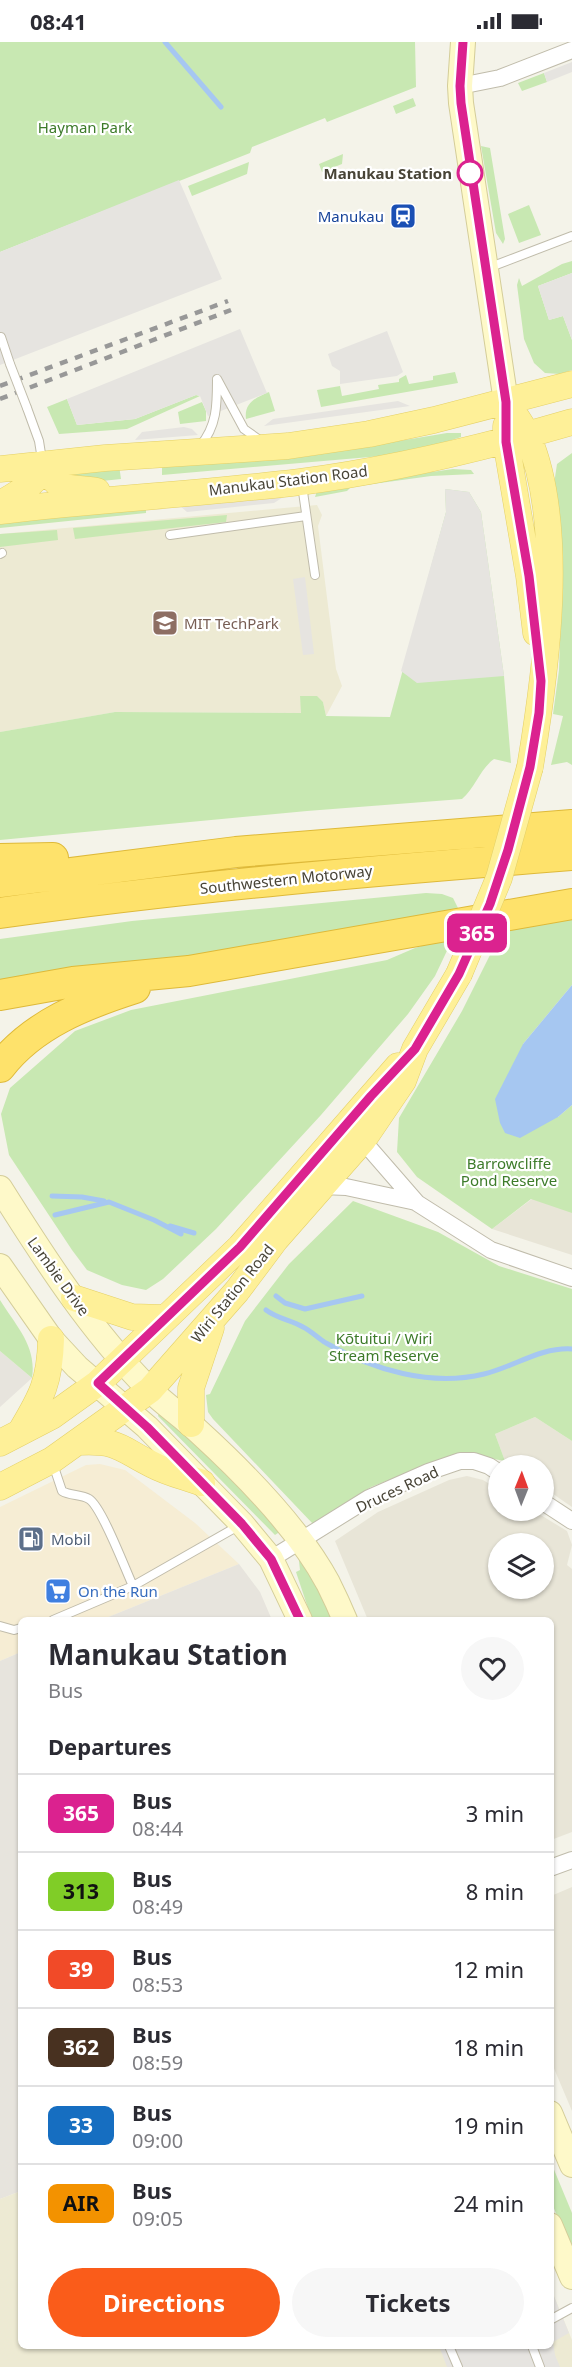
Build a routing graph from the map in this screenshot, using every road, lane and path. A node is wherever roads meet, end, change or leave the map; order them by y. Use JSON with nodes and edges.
{"nodes":[{"id":1,"x":447,"y":42,"type":"edge"},
{"id":2,"x":463,"y":42,"type":"edge"},
{"id":3,"x":572,"y":50,"type":"edge"},
{"id":4,"x":460,"y":86,"type":"junction"},
{"id":5,"x":572,"y":236,"type":"edge"},
{"id":6,"x":485,"y":269,"type":"junction"},
{"id":7,"x":2,"y":337,"type":"dead end"},
{"id":8,"x":572,"y":384,"type":"edge"},
{"id":9,"x":506,"y":402,"type":"junction"},
{"id":10,"x":572,"y":422,"type":"edge"},
{"id":11,"x":517,"y":439,"type":"junction"},
{"id":12,"x":278,"y":447,"type":"junction"},
{"id":13,"x":196,"y":451,"type":"junction"},
{"id":14,"x":43,"y":464,"type":"junction"},
{"id":15,"x":0,"y":469,"type":"edge"},
{"id":16,"x":302,"y":481,"type":"junction"},
{"id":17,"x":134,"y":497,"type":"junction"},
{"id":18,"x":0,"y":504,"type":"edge"},
{"id":19,"x":0,"y":511,"type":"edge"},
{"id":20,"x":306,"y":516,"type":"junction"},
{"id":21,"x":170,"y":535,"type":"dead end"},
{"id":22,"x":315,"y":575,"type":"dead end"},
{"id":23,"x":572,"y":825,"type":"edge"},
{"id":24,"x":236,"y":852,"type":"junction"},
{"id":25,"x":572,"y":855,"type":"edge"},
{"id":26,"x":0,"y":860,"type":"edge"},
{"id":27,"x":0,"y":882,"type":"edge"},
{"id":28,"x":572,"y":904,"type":"edge"},
{"id":29,"x":0,"y":913,"type":"edge"},
{"id":30,"x":189,"y":971,"type":"junction"},
{"id":31,"x":0,"y":995,"type":"edge"},
{"id":32,"x":0,"y":1067,"type":"edge"},
{"id":33,"x":355,"y":1132,"type":"junction"},
{"id":34,"x":322,"y":1186,"type":"junction"},
{"id":35,"x":0,"y":1188,"type":"edge"},
{"id":36,"x":417,"y":1203,"type":"junction"},
{"id":37,"x":0,"y":1266,"type":"edge"},
{"id":38,"x":572,"y":1278,"type":"edge"},
{"id":39,"x":74,"y":1298,"type":"junction"},
{"id":40,"x":216,"y":1314,"type":"junction"},
{"id":41,"x":166,"y":1318,"type":"junction"},
{"id":42,"x":51,"y":1339,"type":"junction"},
{"id":43,"x":122,"y":1360,"type":"junction"},
{"id":44,"x":98,"y":1383,"type":"junction"},
{"id":45,"x":150,"y":1390,"type":"junction"},
{"id":46,"x":125,"y":1407,"type":"junction"},
{"id":47,"x":191,"y":1424,"type":"junction"},
{"id":48,"x":10,"y":1437,"type":"edge"},
{"id":49,"x":80,"y":1442,"type":"junction"},
{"id":50,"x":52,"y":1460,"type":"junction"},
{"id":51,"x":488,"y":1466,"type":"edge"},
{"id":52,"x":202,"y":1483,"type":"junction"},
{"id":53,"x":0,"y":1487,"type":"edge"},
{"id":54,"x":554,"y":1509,"type":"edge"},
{"id":55,"x":572,"y":1521,"type":"edge"},
{"id":56,"x":242,"y":1524,"type":"junction"},
{"id":57,"x":301,"y":1542,"type":"junction"},
{"id":58,"x":271,"y":1559,"type":"junction"},
{"id":59,"x":133,"y":1586,"type":"junction"},
{"id":60,"x":60,"y":1617,"type":"edge"},
{"id":61,"x":299,"y":1617,"type":"edge"},
{"id":62,"x":344,"y":1617,"type":"edge"},
{"id":63,"x":0,"y":1626,"type":"edge"},
{"id":64,"x":18,"y":1629,"type":"edge"},
{"id":65,"x":572,"y":1860,"type":"edge"},
{"id":66,"x":554,"y":1867,"type":"edge"},
{"id":67,"x":554,"y":2123,"type":"edge"},
{"id":68,"x":572,"y":2165,"type":"edge"},
{"id":69,"x":554,"y":2234,"type":"edge"},
{"id":70,"x":572,"y":2277,"type":"edge"},
{"id":71,"x":572,"y":2308,"type":"edge"},
{"id":72,"x":554,"y":2318,"type":"edge"},
{"id":73,"x":450,"y":2349,"type":"edge"},
{"id":74,"x":533,"y":2349,"type":"edge"},
{"id":75,"x":458,"y":2367,"type":"edge"},
{"id":76,"x":540,"y":2367,"type":"edge"}],
"edges":[{"from":1,"to":4,"type":"main road"},
{"from":2,"to":4,"type":"main road"},
{"from":3,"to":4,"type":"street"},
{"from":4,"to":6,"type":"main road"},
{"from":5,"to":6,"type":"lane"},
{"from":6,"to":9,"type":"main road"},
{"from":7,"to":14,"type":"lane","bridge":true},
{"from":8,"to":9,"type":"main road"},
{"from":9,"to":11,"type":"main road","name":"Wiri Station Road"},
{"from":9,"to":12,"type":"main road"},
{"from":10,"to":11,"type":"main road","name":"Manukau Station Road"},
{"from":11,"to":16,"type":"main road","name":"Manukau Station Road"},
{"from":11,"to":33,"type":"main road","name":"Wiri Station Road","bridge":true},
{"from":12,"to":13,"type":"main road"},
{"from":12,"to":13,"type":"lane"},
{"from":13,"to":14,"type":"main road"},
{"from":14,"to":15,"type":"main road"},
{"from":14,"to":17,"type":"main road"},
{"from":14,"to":18,"type":"main road"},
{"from":16,"to":17,"type":"main road","name":"Manukau Station Road"},
{"from":16,"to":20,"type":"lane"},
{"from":17,"to":19,"type":"main road","name":"Manukau Station Road"},
{"from":20,"to":21,"type":"lane"},
{"from":20,"to":22,"type":"lane"},
{"from":23,"to":24,"type":"highway","name":"Southwestern Motorway"},
{"from":24,"to":26,"type":"highway"},
{"from":24,"to":27,"type":"highway","name":"Southwestern Motorway"},
{"from":25,"to":29,"type":"highway","name":"Southwestern Motorway"},
{"from":28,"to":30,"type":"highway"},
{"from":30,"to":31,"type":"highway"},
{"from":30,"to":32,"type":"highway"},
{"from":33,"to":34,"type":"main road","name":"Wiri Station Road"},
{"from":33,"to":36,"type":"street"},
{"from":33,"to":41,"type":"main road","name":"Wiri Station Road"},
{"from":34,"to":36,"type":"street"},
{"from":34,"to":40,"type":"main road","name":"Wiri Station Road"},
{"from":35,"to":39,"type":"main road","name":"Lambie Drive"},
{"from":36,"to":38,"type":"street"},
{"from":37,"to":42,"type":"main road"},
{"from":39,"to":41,"type":"main road"},
{"from":39,"to":43,"type":"main road","name":"Lambie Drive"},
{"from":40,"to":45,"type":"main road","name":"Wiri Station Road"},
{"from":40,"to":47,"type":"main road"},
{"from":41,"to":43,"type":"main road","name":"Wiri Station Road"},
{"from":42,"to":44,"type":"main road"},
{"from":42,"to":48,"type":"main road"},
{"from":43,"to":44,"type":"main road","name":"Wiri Station Road"},
{"from":43,"to":45,"type":"main road","name":"Lambie Drive"},
{"from":44,"to":46,"type":"main road"},
{"from":44,"to":48,"type":"main road","name":"Wiri Station Road"},
{"from":45,"to":46,"type":"main road","name":"Wiri Station Road"},
{"from":45,"to":47,"type":"main road"},
{"from":46,"to":49,"type":"main road","name":"Wiri Station Road"},
{"from":46,"to":52,"type":"main road"},
{"from":47,"to":57,"type":"main road"},
{"from":49,"to":50,"type":"main road","name":"Wiri Station Road"},
{"from":49,"to":52,"type":"main road"},
{"from":50,"to":53,"type":"main road","name":"Wiri Station Road"},
{"from":50,"to":59,"type":"lane"},
{"from":51,"to":57,"type":"street","name":"Druces Road"},
{"from":52,"to":56,"type":"main road"},
{"from":54,"to":55,"type":"street"},
{"from":56,"to":58,"type":"main road"},
{"from":56,"to":59,"type":"lane"},
{"from":57,"to":58,"type":"street","name":"Druces Road"},
{"from":57,"to":62,"type":"main road"},
{"from":58,"to":61,"type":"main road"},
{"from":59,"to":60,"type":"lane"},
{"from":63,"to":64,"type":"lane"},
{"from":65,"to":66,"type":"street"},
{"from":67,"to":68,"type":"main road"},
{"from":69,"to":70,"type":"main road"},
{"from":71,"to":72,"type":"lane"},
{"from":73,"to":75,"type":"lane"},
{"from":74,"to":76,"type":"lane"}]}
